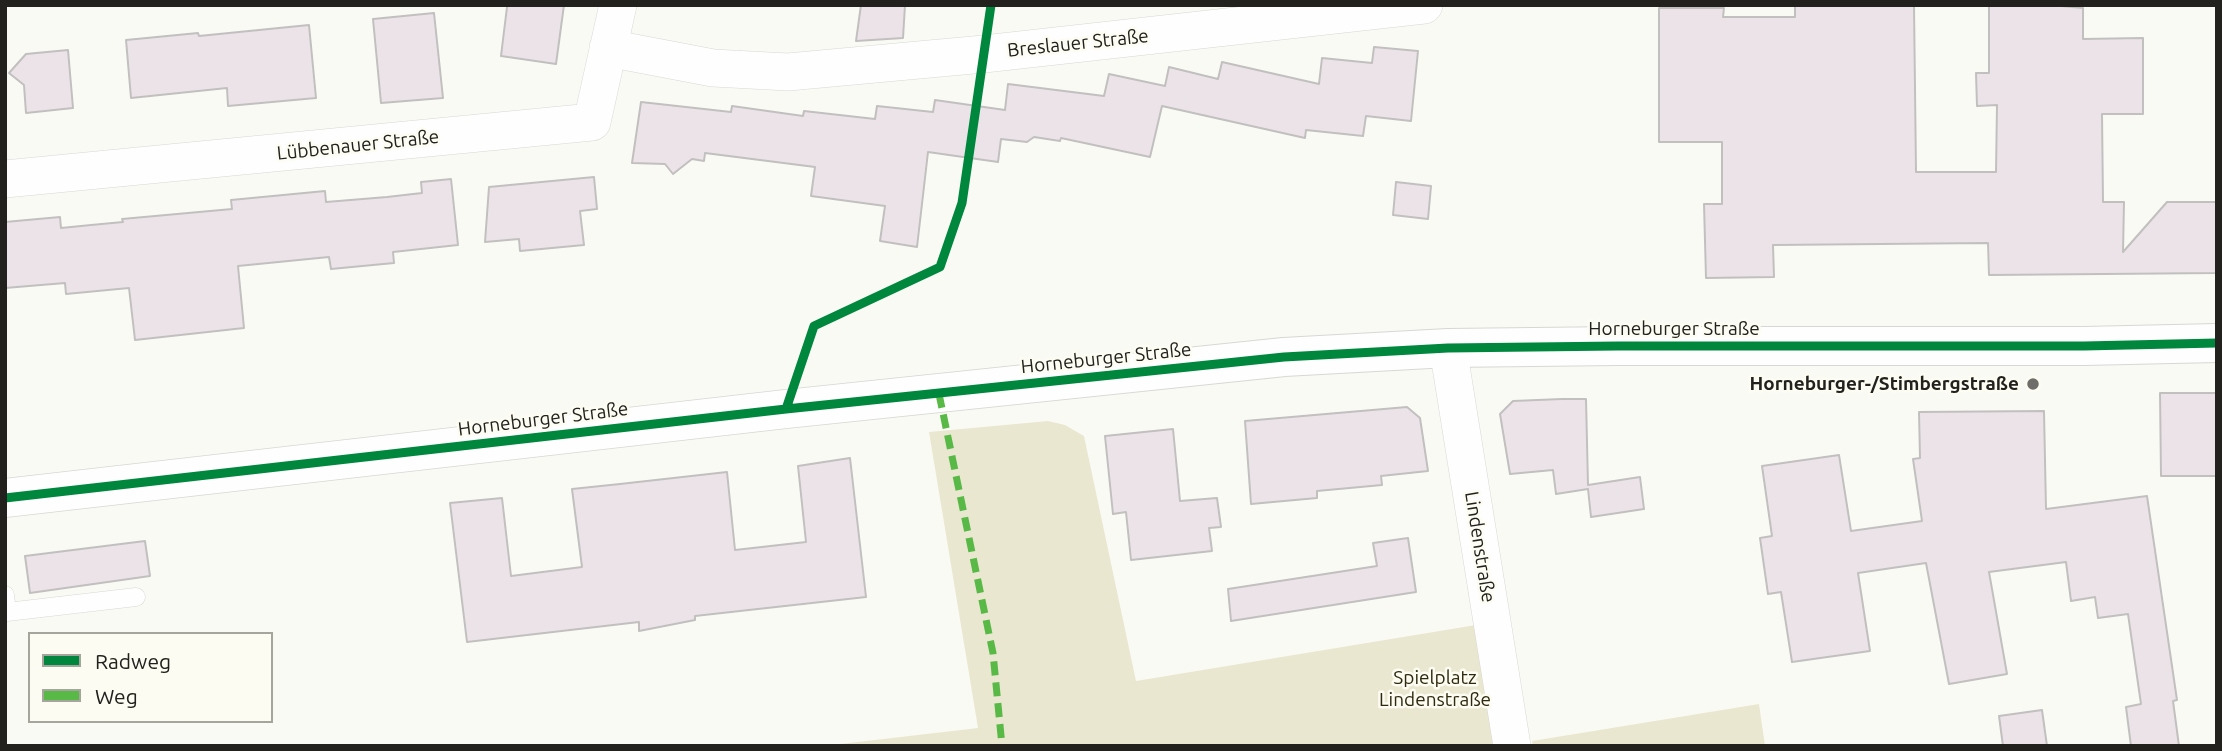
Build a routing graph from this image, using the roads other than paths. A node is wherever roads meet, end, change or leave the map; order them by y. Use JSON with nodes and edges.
{"nodes":[{"id":1,"x":618,"y":5,"type":"edge"},
{"id":2,"x":1424,"y":5,"type":"edge"},
{"id":3,"x":608,"y":48,"type":"junction"},
{"id":4,"x":5,"y":179,"type":"edge"},
{"id":5,"x":2217,"y":343,"type":"edge"},
{"id":6,"x":1448,"y":348,"type":"junction"},
{"id":7,"x":5,"y":498,"type":"edge"},
{"id":8,"x":136,"y":597,"type":"dead end"},
{"id":9,"x":6,"y":606,"type":"edge"},
{"id":10,"x":1512,"y":746,"type":"edge"}],
"edges":[{"from":1,"to":3,"type":"street","name":"Lübbenauer Straße"},
{"from":2,"to":3,"type":"street","name":"Breslauer Straße"},
{"from":3,"to":4,"type":"street","name":"Lübbenauer Straße"},
{"from":5,"to":6,"type":"main road","name":"Horneburger Straße"},
{"from":6,"to":7,"type":"main road","name":"Horneburger Straße"},
{"from":6,"to":10,"type":"street","name":"Lindenstraße"},
{"from":8,"to":9,"type":"lane"}]}
